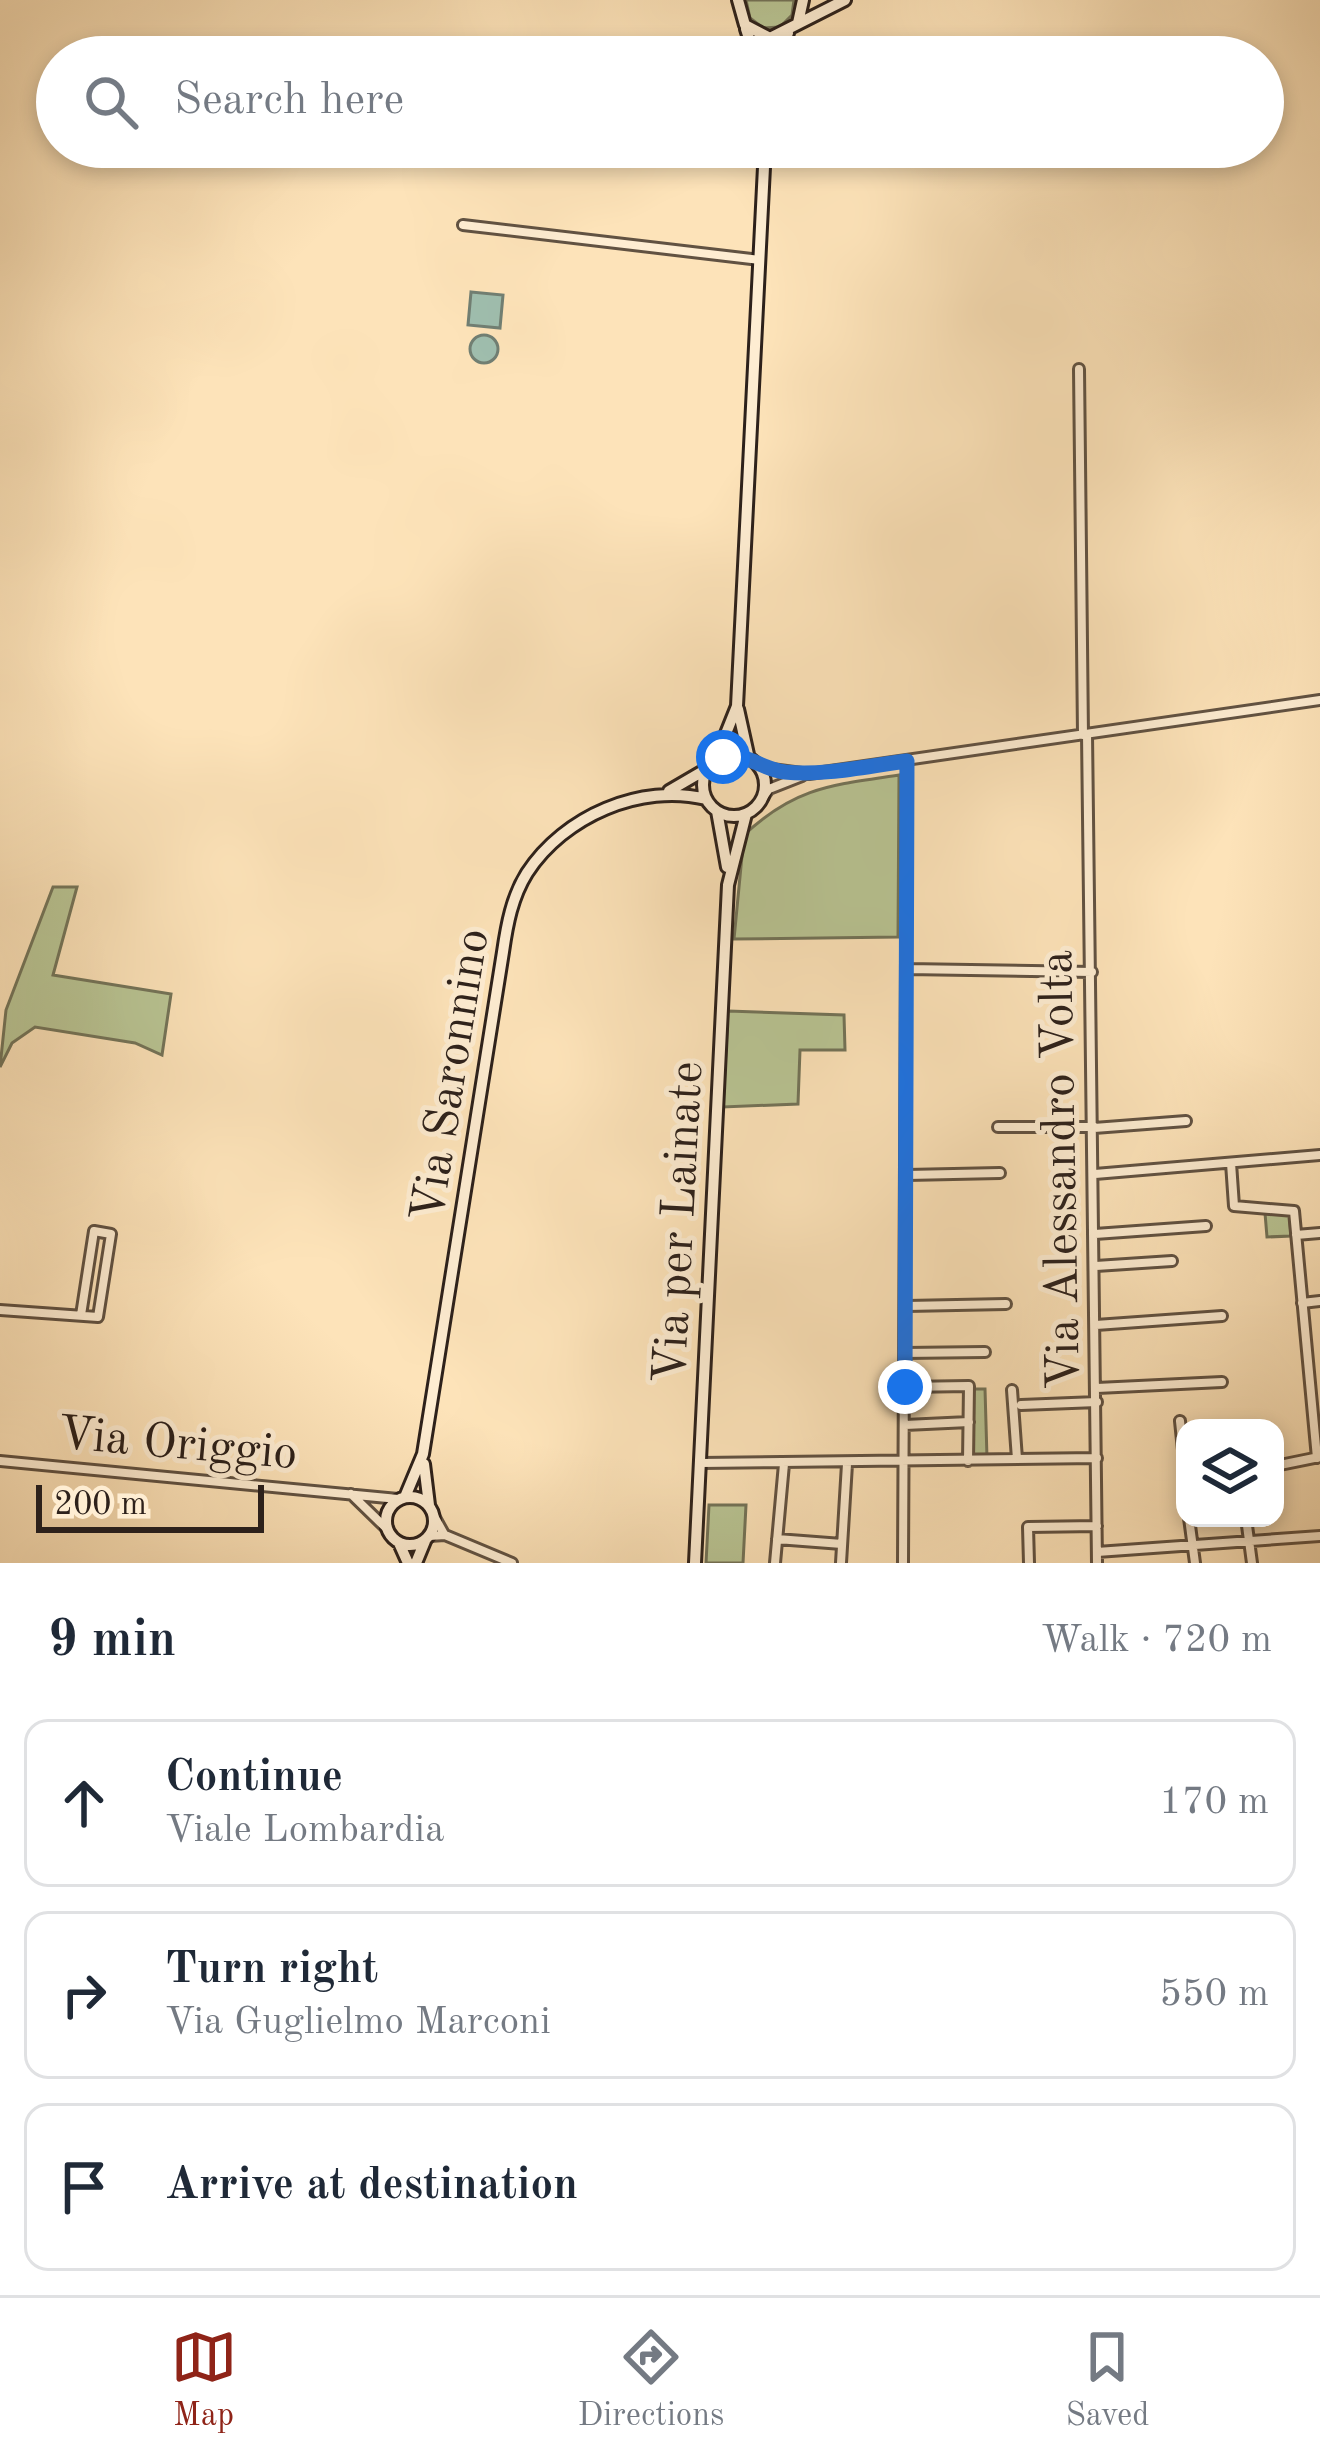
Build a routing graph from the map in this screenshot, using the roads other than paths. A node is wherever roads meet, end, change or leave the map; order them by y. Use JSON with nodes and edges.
{"nodes":[{"id":1,"x":738,"y":0,"type":"edge"},
{"id":2,"x":802,"y":0,"type":"edge"},
{"id":3,"x":845,"y":0,"type":"edge"},
{"id":4,"x":745,"y":26,"type":"junction"},
{"id":5,"x":792,"y":29,"type":"junction"},
{"id":6,"x":748,"y":36,"type":"edge"},
{"id":7,"x":766,"y":36,"type":"edge"},
{"id":8,"x":775,"y":36,"type":"edge"},
{"id":9,"x":788,"y":36,"type":"edge"},
{"id":10,"x":764,"y":168,"type":"edge"},
{"id":11,"x":463,"y":225,"type":"dead end"},
{"id":12,"x":760,"y":260,"type":"junction"},
{"id":13,"x":1079,"y":369,"type":"dead end"},
{"id":14,"x":1320,"y":700,"type":"edge"},
{"id":15,"x":737,"y":706,"type":"junction"},
{"id":16,"x":1085,"y":735,"type":"junction"},
{"id":17,"x":907,"y":761,"type":"junction"},
{"id":18,"x":754,"y":763,"type":"junction"},
{"id":19,"x":712,"y":764,"type":"junction"},
{"id":20,"x":809,"y":774,"type":"junction"},
{"id":21,"x":666,"y":793,"type":"junction"},
{"id":22,"x":706,"y":799,"type":"junction"},
{"id":23,"x":759,"y":803,"type":"junction"},
{"id":24,"x":717,"y":812,"type":"junction"},
{"id":25,"x":746,"y":814,"type":"junction"},
{"id":26,"x":728,"y":885,"type":"junction"},
{"id":27,"x":906,"y":969,"type":"junction"},
{"id":28,"x":1092,"y":972,"type":"junction"},
{"id":29,"x":1186,"y":1121,"type":"dead end"},
{"id":30,"x":998,"y":1127,"type":"dead end"},
{"id":31,"x":1094,"y":1127,"type":"junction"},
{"id":32,"x":1320,"y":1155,"type":"edge"},
{"id":33,"x":1231,"y":1163,"type":"junction"},
{"id":34,"x":1000,"y":1173,"type":"dead end"},
{"id":35,"x":1095,"y":1174,"type":"junction"},
{"id":36,"x":907,"y":1175,"type":"junction"},
{"id":37,"x":1206,"y":1226,"type":"dead end"},
{"id":38,"x":1320,"y":1233,"type":"edge"},
{"id":39,"x":1095,"y":1234,"type":"junction"},
{"id":40,"x":1296,"y":1235,"type":"junction"},
{"id":41,"x":1172,"y":1261,"type":"dead end"},
{"id":42,"x":1096,"y":1266,"type":"junction"},
{"id":43,"x":1320,"y":1301,"type":"edge"},
{"id":44,"x":1302,"y":1303,"type":"junction"},
{"id":45,"x":1006,"y":1304,"type":"dead end"},
{"id":46,"x":907,"y":1306,"type":"junction"},
{"id":47,"x":0,"y":1310,"type":"edge"},
{"id":48,"x":81,"y":1316,"type":"junction"},
{"id":49,"x":1222,"y":1316,"type":"dead end"},
{"id":50,"x":1096,"y":1324,"type":"junction"},
{"id":51,"x":985,"y":1352,"type":"dead end"},
{"id":52,"x":905,"y":1353,"type":"junction"},
{"id":53,"x":1315,"y":1371,"type":"edge"},
{"id":54,"x":1222,"y":1382,"type":"dead end"},
{"id":55,"x":905,"y":1387,"type":"junction"},
{"id":56,"x":1097,"y":1388,"type":"junction"},
{"id":57,"x":1012,"y":1390,"type":"dead end"},
{"id":58,"x":1097,"y":1402,"type":"junction"},
{"id":59,"x":1021,"y":1406,"type":"dead end"},
{"id":60,"x":969,"y":1423,"type":"junction"},
{"id":61,"x":904,"y":1425,"type":"junction"},
{"id":62,"x":423,"y":1454,"type":"junction"},
{"id":63,"x":1319,"y":1457,"type":"edge"},
{"id":64,"x":1097,"y":1458,"type":"junction"},
{"id":65,"x":1017,"y":1459,"type":"junction"},
{"id":66,"x":0,"y":1461,"type":"edge"},
{"id":67,"x":968,"y":1461,"type":"junction"},
{"id":68,"x":701,"y":1463,"type":"junction"},
{"id":69,"x":904,"y":1463,"type":"junction"},
{"id":70,"x":784,"y":1464,"type":"junction"},
{"id":71,"x":847,"y":1464,"type":"junction"},
{"id":72,"x":1284,"y":1464,"type":"edge"},
{"id":73,"x":350,"y":1493,"type":"junction"},
{"id":74,"x":402,"y":1498,"type":"junction"},
{"id":75,"x":431,"y":1511,"type":"junction"},
{"id":76,"x":1097,"y":1526,"type":"junction"},
{"id":77,"x":1191,"y":1527,"type":"edge"},
{"id":78,"x":1247,"y":1527,"type":"edge"},
{"id":79,"x":387,"y":1528,"type":"junction"},
{"id":80,"x":445,"y":1535,"type":"junction"},
{"id":81,"x":1320,"y":1536,"type":"edge"},
{"id":82,"x":427,"y":1538,"type":"junction"},
{"id":83,"x":777,"y":1540,"type":"junction"},
{"id":84,"x":399,"y":1543,"type":"junction"},
{"id":85,"x":842,"y":1544,"type":"junction"},
{"id":86,"x":1250,"y":1544,"type":"junction"},
{"id":87,"x":1193,"y":1548,"type":"junction"},
{"id":88,"x":1097,"y":1558,"type":"edge"},
{"id":89,"x":412,"y":1563,"type":"edge"},
{"id":90,"x":512,"y":1563,"type":"edge"},
{"id":91,"x":695,"y":1563,"type":"edge"},
{"id":92,"x":775,"y":1563,"type":"edge"},
{"id":93,"x":841,"y":1563,"type":"edge"},
{"id":94,"x":903,"y":1563,"type":"edge"},
{"id":95,"x":1029,"y":1563,"type":"edge"},
{"id":96,"x":1195,"y":1563,"type":"edge"},
{"id":97,"x":1252,"y":1563,"type":"edge"}],
"edges":[{"from":1,"to":4,"type":"main road"},
{"from":2,"to":5,"type":"main road"},
{"from":3,"to":5,"type":"main road"},
{"from":4,"to":6,"type":"main road"},
{"from":4,"to":7,"type":"main road"},
{"from":5,"to":8,"type":"main road"},
{"from":5,"to":9,"type":"main road"},
{"from":10,"to":12,"type":"main road"},
{"from":11,"to":12,"type":"street"},
{"from":12,"to":15,"type":"main road"},
{"from":13,"to":16,"type":"street","name":"Via Alessandro Volta"},
{"from":14,"to":16,"type":"street"},
{"from":15,"to":18,"type":"main road"},
{"from":15,"to":19,"type":"main road"},
{"from":16,"to":17,"type":"street"},
{"from":16,"to":28,"type":"street","name":"Via Alessandro Volta"},
{"from":17,"to":20,"type":"street"},
{"from":17,"to":27,"type":"street"},
{"from":18,"to":19,"type":"main road"},
{"from":18,"to":20,"type":"street"},
{"from":18,"to":23,"type":"main road"},
{"from":19,"to":21,"type":"main road","name":"Via Saronnino"},
{"from":19,"to":22,"type":"main road"},
{"from":20,"to":23,"type":"street"},
{"from":21,"to":22,"type":"main road","name":"Via Saronnino"},
{"from":21,"to":62,"type":"main road","name":"Via Saronnino"},
{"from":22,"to":24,"type":"main road"},
{"from":23,"to":25,"type":"main road"},
{"from":24,"to":25,"type":"main road"},
{"from":24,"to":26,"type":"main road","name":"Via per Lainate"},
{"from":25,"to":26,"type":"main road","name":"Via per Lainate"},
{"from":26,"to":68,"type":"main road","name":"Via per Lainate"},
{"from":27,"to":28,"type":"street"},
{"from":27,"to":36,"type":"street"},
{"from":28,"to":31,"type":"street","name":"Via Alessandro Volta"},
{"from":29,"to":31,"type":"street"},
{"from":30,"to":31,"type":"street"},
{"from":31,"to":35,"type":"street","name":"Via Alessandro Volta"},
{"from":32,"to":33,"type":"street"},
{"from":33,"to":35,"type":"street"},
{"from":33,"to":40,"type":"street"},
{"from":34,"to":36,"type":"street"},
{"from":35,"to":39,"type":"street","name":"Via Alessandro Volta"},
{"from":36,"to":46,"type":"street"},
{"from":37,"to":39,"type":"street"},
{"from":38,"to":40,"type":"street"},
{"from":39,"to":42,"type":"street","name":"Via Alessandro Volta"},
{"from":40,"to":44,"type":"street"},
{"from":41,"to":42,"type":"street"},
{"from":42,"to":50,"type":"street","name":"Via Alessandro Volta"},
{"from":43,"to":44,"type":"street"},
{"from":44,"to":53,"type":"street"},
{"from":45,"to":46,"type":"street"},
{"from":46,"to":52,"type":"street"},
{"from":47,"to":48,"type":"street"},
{"from":48,"to":48,"type":"street"},
{"from":49,"to":50,"type":"street"},
{"from":50,"to":56,"type":"street","name":"Via Alessandro Volta"},
{"from":51,"to":52,"type":"street"},
{"from":52,"to":55,"type":"street"},
{"from":53,"to":63,"type":"street"},
{"from":54,"to":56,"type":"street"},
{"from":55,"to":60,"type":"street"},
{"from":55,"to":61,"type":"street"},
{"from":56,"to":58,"type":"street","name":"Via Alessandro Volta"},
{"from":57,"to":65,"type":"street"},
{"from":58,"to":59,"type":"street"},
{"from":58,"to":64,"type":"street","name":"Via Alessandro Volta"},
{"from":60,"to":61,"type":"street"},
{"from":60,"to":67,"type":"street"},
{"from":61,"to":69,"type":"street"},
{"from":62,"to":74,"type":"main road","name":"Via Saronnino"},
{"from":62,"to":75,"type":"main road","name":"Via Saronnino"},
{"from":63,"to":72,"type":"street"},
{"from":64,"to":65,"type":"street"},
{"from":64,"to":76,"type":"street","name":"Via Alessandro Volta"},
{"from":65,"to":67,"type":"street"},
{"from":66,"to":73,"type":"street","name":"Via Origgio"},
{"from":67,"to":69,"type":"street"},
{"from":68,"to":70,"type":"street"},
{"from":68,"to":91,"type":"main road","name":"Via per Lainate"},
{"from":69,"to":71,"type":"street"},
{"from":69,"to":94,"type":"street"},
{"from":70,"to":71,"type":"street"},
{"from":70,"to":83,"type":"street"},
{"from":71,"to":85,"type":"street"},
{"from":73,"to":74,"type":"street","name":"Via Origgio"},
{"from":73,"to":79,"type":"street","name":"Via Origgio"},
{"from":74,"to":75,"type":"main road"},
{"from":74,"to":79,"type":"main road"},
{"from":75,"to":80,"type":"street"},
{"from":75,"to":82,"type":"main road"},
{"from":76,"to":88,"type":"street","name":"Via Alessandro Volta"},
{"from":76,"to":95,"type":"street"},
{"from":77,"to":87,"type":"street"},
{"from":78,"to":86,"type":"street"},
{"from":79,"to":84,"type":"main road"},
{"from":80,"to":82,"type":"street"},
{"from":80,"to":90,"type":"street"},
{"from":81,"to":86,"type":"street"},
{"from":82,"to":84,"type":"main road"},
{"from":82,"to":89,"type":"main road"},
{"from":83,"to":85,"type":"street"},
{"from":83,"to":92,"type":"street"},
{"from":84,"to":89,"type":"main road"},
{"from":85,"to":93,"type":"street"},
{"from":86,"to":87,"type":"street"},
{"from":86,"to":97,"type":"street"},
{"from":87,"to":88,"type":"street"},
{"from":87,"to":96,"type":"street"}]}
